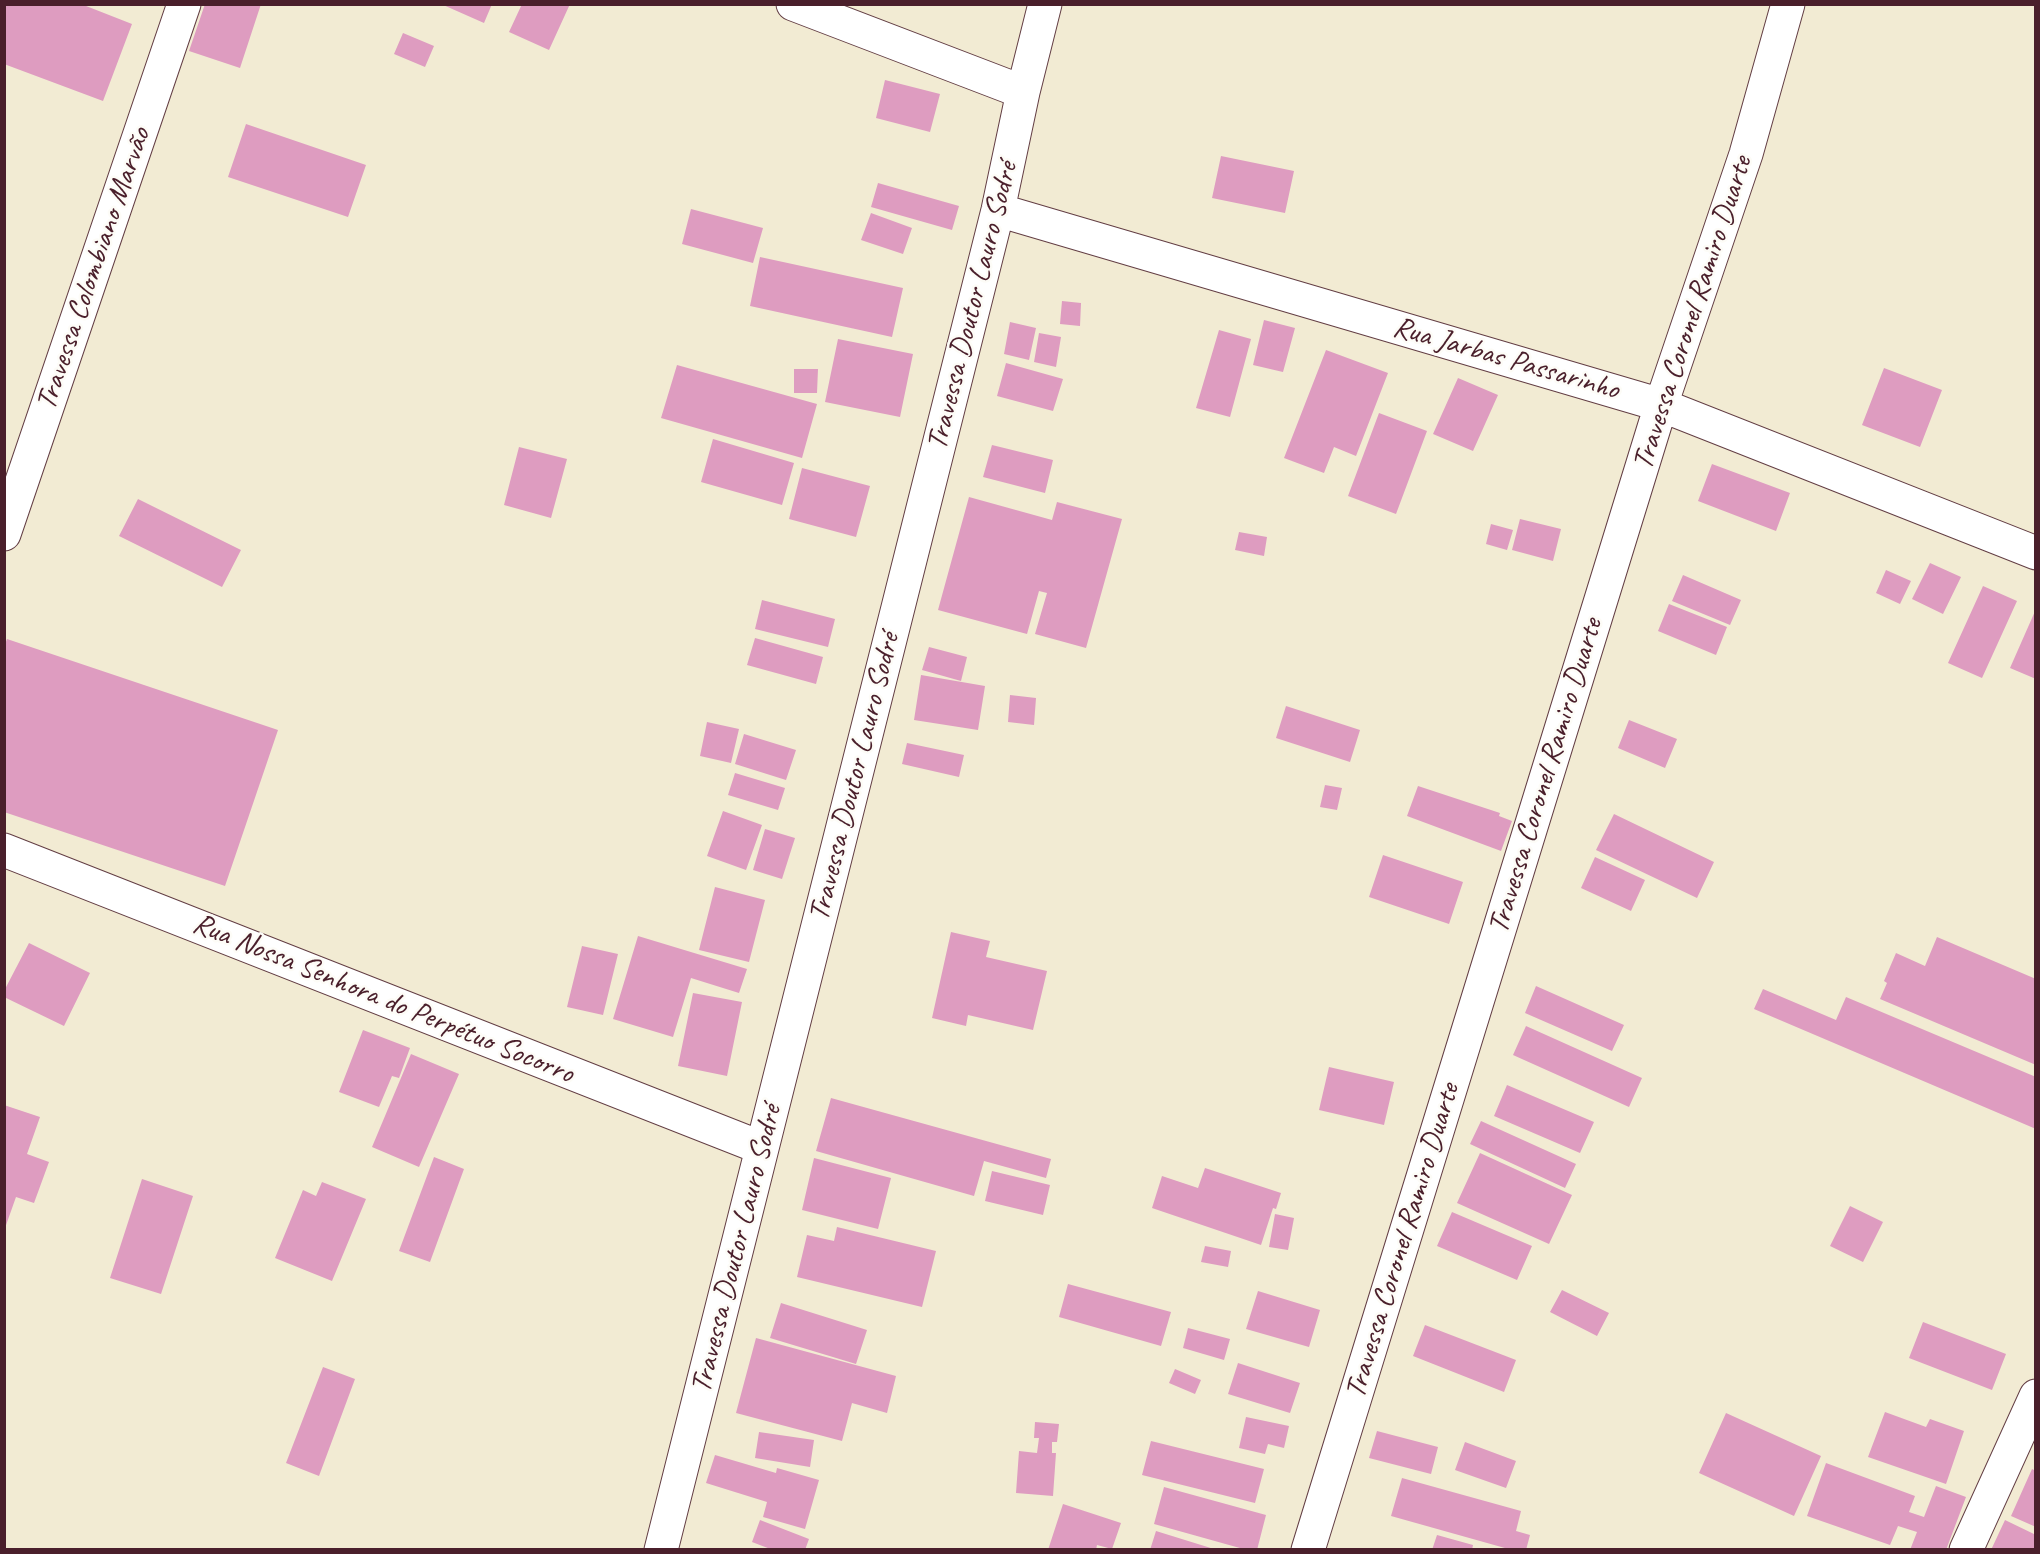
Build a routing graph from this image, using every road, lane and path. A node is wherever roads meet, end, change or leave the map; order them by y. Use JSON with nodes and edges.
{"nodes":[{"id":1,"x":184,"y":4,"type":"edge"},
{"id":2,"x":793,"y":4,"type":"edge"},
{"id":3,"x":1045,"y":4,"type":"edge"},
{"id":4,"x":1788,"y":4,"type":"edge"},
{"id":5,"x":1023,"y":92,"type":"junction"},
{"id":6,"x":998,"y":210,"type":"junction"},
{"id":7,"x":1661,"y":405,"type":"junction"},
{"id":8,"x":4,"y":534,"type":"edge"},
{"id":9,"x":2036,"y":554,"type":"edge"},
{"id":10,"x":4,"y":850,"type":"edge"},
{"id":11,"x":762,"y":1148,"type":"junction"},
{"id":12,"x":2036,"y":1396,"type":"edge"},
{"id":13,"x":661,"y":1550,"type":"edge"},
{"id":14,"x":1308,"y":1550,"type":"edge"},
{"id":15,"x":1966,"y":1550,"type":"edge"}],
"edges":[{"from":1,"to":8,"type":"street","name":"Travessa Colombiano Marvão"},
{"from":2,"to":5,"type":"street"},
{"from":3,"to":5,"type":"street","name":"Travessa Doutor Lauro Sodré"},
{"from":4,"to":7,"type":"street","name":"Travessa Coronel Ramiro Duarte"},
{"from":5,"to":6,"type":"street","name":"Travessa Doutor Lauro Sodré"},
{"from":6,"to":7,"type":"street","name":"Rua Jarbas Passarinho"},
{"from":6,"to":11,"type":"street","name":"Travessa Doutor Lauro Sodré"},
{"from":7,"to":9,"type":"street","name":"Rua Jarbas Passarinho"},
{"from":7,"to":14,"type":"street","name":"Travessa Coronel Ramiro Duarte"},
{"from":10,"to":11,"type":"street","name":"Rua Nossa Senhora do Perpétuo Socorro"},
{"from":11,"to":13,"type":"street","name":"Travessa Doutor Lauro Sodré"},
{"from":12,"to":15,"type":"street"}]}
